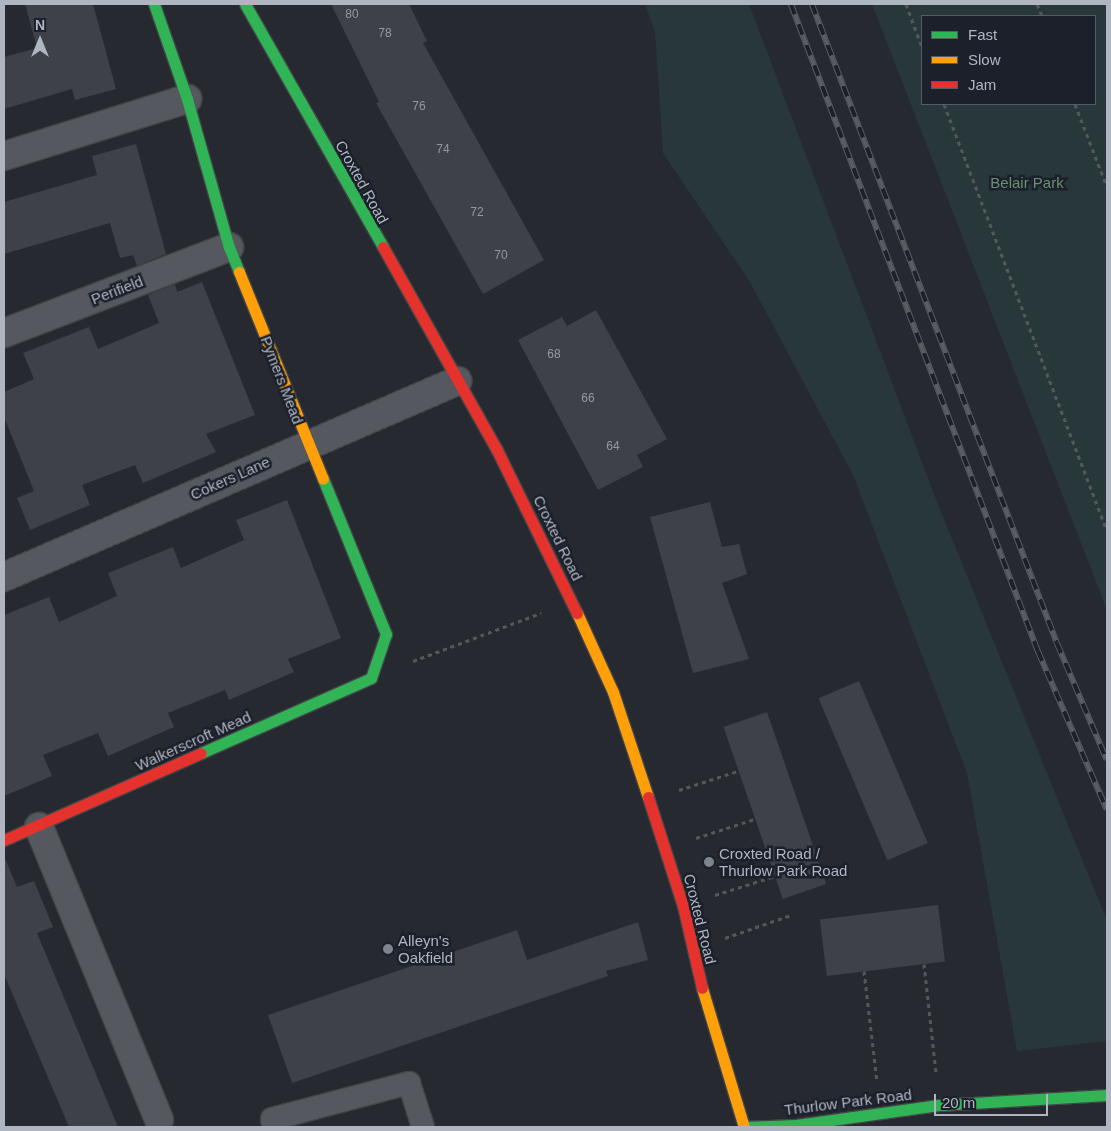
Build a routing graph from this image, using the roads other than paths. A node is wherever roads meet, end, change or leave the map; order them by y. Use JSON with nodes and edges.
{"nodes":[{"id":1,"x":154,"y":4,"type":"edge"},
{"id":2,"x":244,"y":4,"type":"edge"},
{"id":3,"x":187,"y":99,"type":"junction"},
{"id":4,"x":4,"y":156,"type":"edge"},
{"id":5,"x":229,"y":247,"type":"junction"},
{"id":6,"x":4,"y":333,"type":"edge"},
{"id":7,"x":457,"y":381,"type":"junction"},
{"id":8,"x":307,"y":444,"type":"junction"},
{"id":9,"x":4,"y":578,"type":"edge"},
{"id":10,"x":380,"y":654,"type":"joint"},
{"id":11,"x":39,"y":827,"type":"junction"},
{"id":12,"x":4,"y":840,"type":"edge"},
{"id":13,"x":1107,"y":1095,"type":"edge"},
{"id":14,"x":159,"y":1120,"type":"dead end"},
{"id":15,"x":274,"y":1127,"type":"edge"},
{"id":16,"x":423,"y":1127,"type":"edge"},
{"id":17,"x":743,"y":1127,"type":"edge"}],
"edges":[{"from":1,"to":3,"type":"main road","name":"Pymers Mead"},
{"from":2,"to":7,"type":"main road","name":"Croxted Road"},
{"from":3,"to":4,"type":"street"},
{"from":3,"to":5,"type":"main road","name":"Pymers Mead"},
{"from":5,"to":6,"type":"street","name":"Perifield"},
{"from":5,"to":8,"type":"main road","name":"Pymers Mead"},
{"from":7,"to":8,"type":"street","name":"Cokers Lane"},
{"from":7,"to":17,"type":"main road","name":"Croxted Road"},
{"from":8,"to":9,"type":"street","name":"Cokers Lane"},
{"from":8,"to":10,"type":"main road","name":"Pymers Mead"},
{"from":10,"to":11,"type":"main road","name":"Walkerscroft Mead"},
{"from":11,"to":12,"type":"main road","name":"Walkerscroft Mead"},
{"from":11,"to":14,"type":"street"},
{"from":13,"to":17,"type":"main road","name":"Thurlow Park Road"},
{"from":15,"to":16,"type":"lane"}]}
